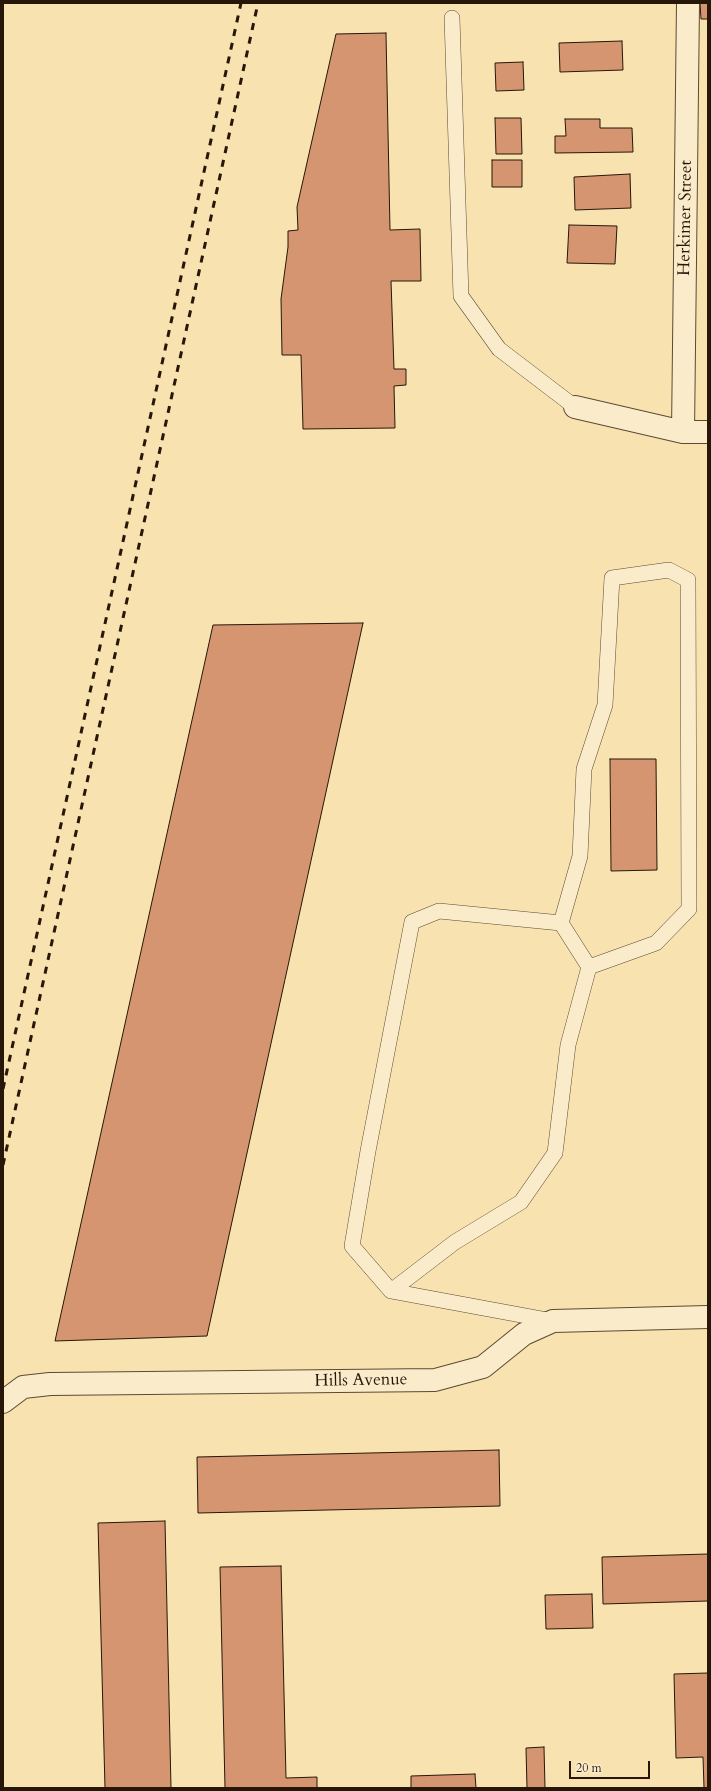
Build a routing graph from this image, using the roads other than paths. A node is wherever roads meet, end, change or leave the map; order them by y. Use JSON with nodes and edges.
{"nodes":[{"id":1,"x":688,"y":3,"type":"edge"},
{"id":2,"x":452,"y":18,"type":"dead end"},
{"id":3,"x":574,"y":407,"type":"joint"},
{"id":4,"x":683,"y":432,"type":"junction"},
{"id":5,"x":708,"y":432,"type":"edge"},
{"id":6,"x":561,"y":923,"type":"junction"},
{"id":7,"x":589,"y":967,"type":"junction"},
{"id":8,"x":391,"y":1292,"type":"junction"},
{"id":9,"x":708,"y":1317,"type":"edge"},
{"id":10,"x":553,"y":1320,"type":"junction"},
{"id":11,"x":3,"y":1402,"type":"edge"}],
"edges":[{"from":1,"to":4,"type":"street","name":"Herkimer Street"},
{"from":2,"to":3,"type":"lane"},
{"from":3,"to":4,"type":"street"},
{"from":4,"to":5,"type":"street"},
{"from":6,"to":7,"type":"lane"},
{"from":6,"to":7,"type":"lane"},
{"from":6,"to":8,"type":"lane"},
{"from":7,"to":8,"type":"lane"},
{"from":8,"to":10,"type":"lane"},
{"from":9,"to":10,"type":"street","name":"Hills Avenue"},
{"from":10,"to":11,"type":"street","name":"Hills Avenue"}]}
